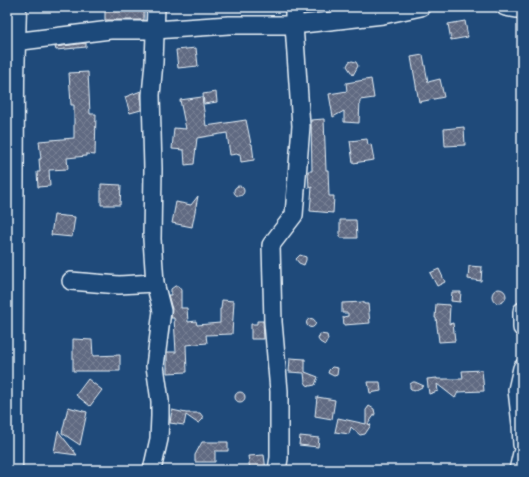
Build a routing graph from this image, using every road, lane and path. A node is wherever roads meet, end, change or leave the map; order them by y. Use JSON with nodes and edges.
{"nodes":[{"id":1,"x":15,"y":7,"type":"edge"},
{"id":2,"x":156,"y":7,"type":"edge"},
{"id":3,"x":294,"y":7,"type":"edge"},
{"id":4,"x":421,"y":7,"type":"edge"},
{"id":5,"x":505,"y":7,"type":"edge"},
{"id":6,"x":522,"y":10,"type":"edge"},
{"id":7,"x":294,"y":25,"type":"junction"},
{"id":8,"x":155,"y":30,"type":"junction"},
{"id":9,"x":14,"y":42,"type":"junction"},
{"id":10,"x":10,"y":78,"type":"edge"},
{"id":11,"x":10,"y":281,"type":"edge"},
{"id":12,"x":71,"y":281,"type":"dead end"},
{"id":13,"x":156,"y":283,"type":"junction"},
{"id":14,"x":522,"y":311,"type":"edge"},
{"id":15,"x":522,"y":328,"type":"edge"},
{"id":16,"x":522,"y":368,"type":"edge"},
{"id":17,"x":522,"y":445,"type":"edge"},
{"id":18,"x":522,"y":453,"type":"edge"},
{"id":19,"x":11,"y":470,"type":"edge"},
{"id":20,"x":152,"y":470,"type":"edge"},
{"id":21,"x":277,"y":470,"type":"edge"},
{"id":22,"x":518,"y":470,"type":"edge"}],
"edges":[{"from":1,"to":9,"type":"highway"},
{"from":2,"to":8,"type":"street"},
{"from":3,"to":7,"type":"street"},
{"from":4,"to":7,"type":"street"},
{"from":5,"to":6,"type":"street"},
{"from":7,"to":8,"type":"street"},
{"from":7,"to":21,"type":"street"},
{"from":8,"to":9,"type":"street"},
{"from":8,"to":13,"type":"street"},
{"from":9,"to":10,"type":"highway"},
{"from":10,"to":11,"type":"highway"},
{"from":11,"to":19,"type":"highway"},
{"from":12,"to":13,"type":"street"},
{"from":13,"to":20,"type":"street"},
{"from":14,"to":15,"type":"street"},
{"from":16,"to":17,"type":"street"},
{"from":18,"to":22,"type":"street"}]}
